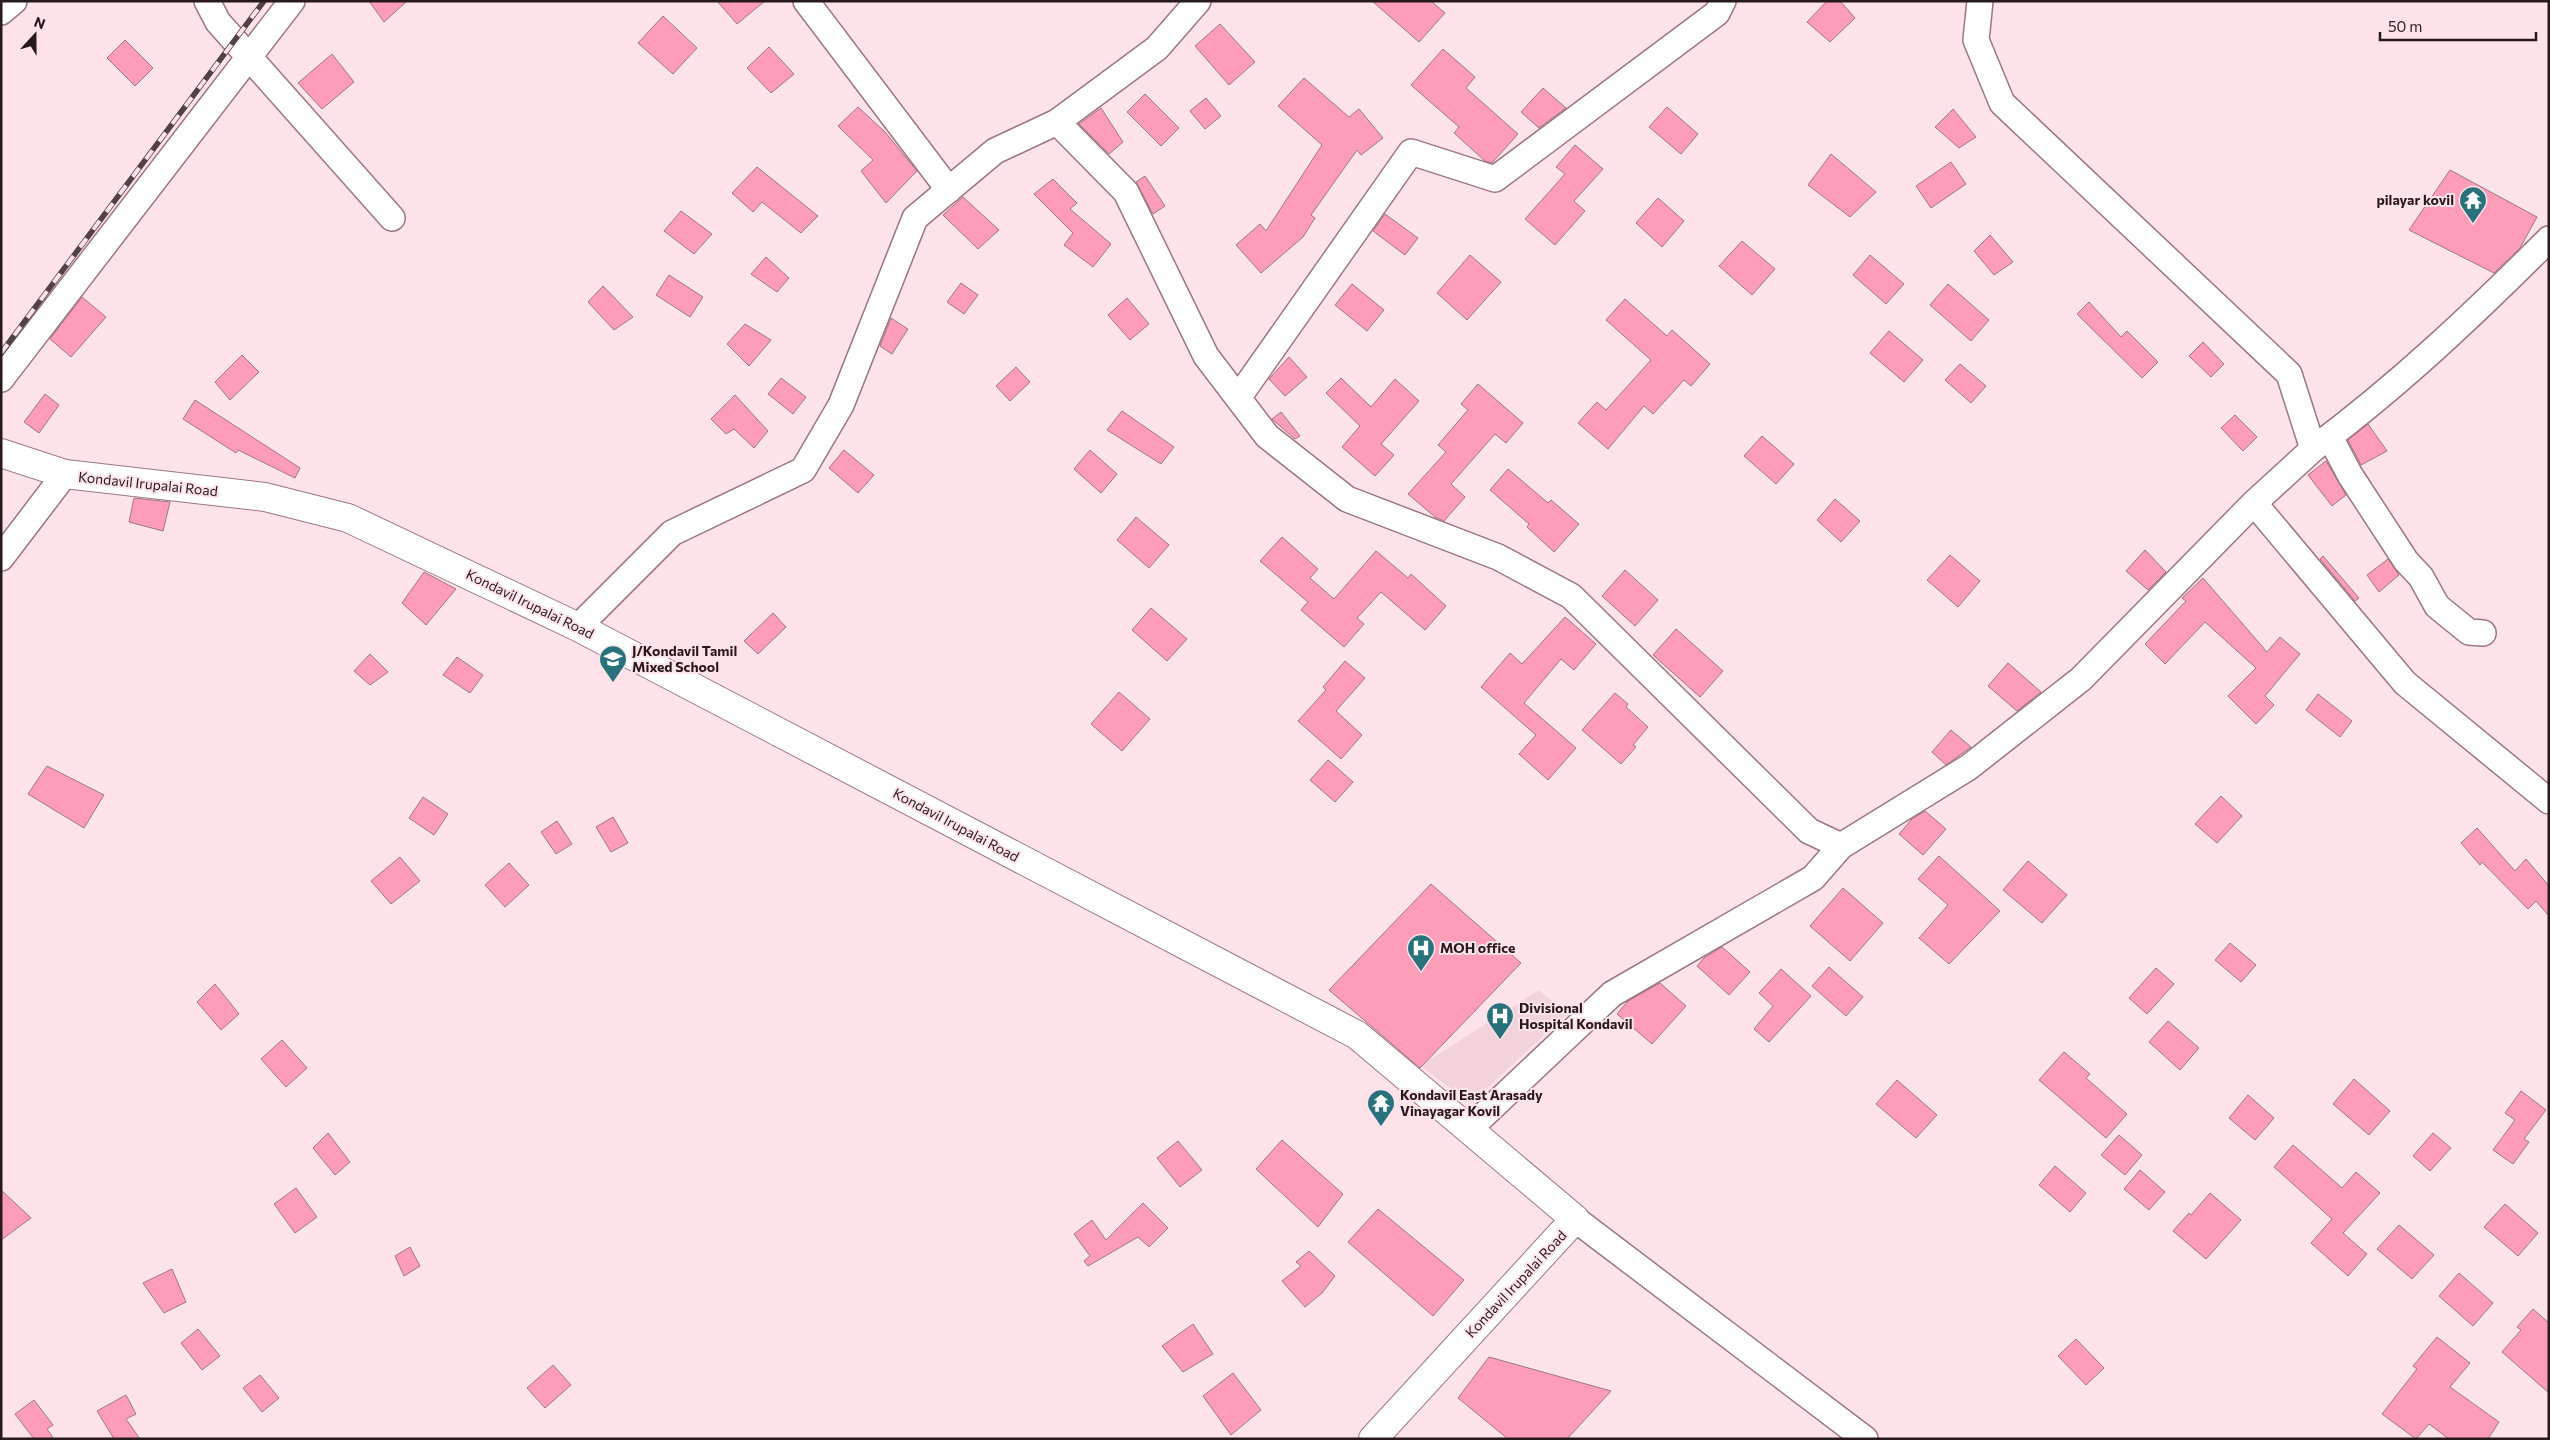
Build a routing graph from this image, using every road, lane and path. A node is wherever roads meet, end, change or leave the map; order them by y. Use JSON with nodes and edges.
{"nodes":[{"id":1,"x":14,"y":1,"type":"edge"},
{"id":2,"x":207,"y":1,"type":"edge"},
{"id":3,"x":292,"y":1,"type":"edge"},
{"id":4,"x":806,"y":1,"type":"edge"},
{"id":5,"x":1198,"y":1,"type":"edge"},
{"id":6,"x":1723,"y":1,"type":"edge"},
{"id":7,"x":1980,"y":1,"type":"edge"},
{"id":8,"x":1,"y":12,"type":"edge"},
{"id":9,"x":250,"y":56,"type":"junction"},
{"id":10,"x":1057,"y":122,"type":"junction"},
{"id":11,"x":949,"y":190,"type":"junction"},
{"id":12,"x":392,"y":218,"type":"dead end"},
{"id":13,"x":2549,"y":240,"type":"edge"},
{"id":14,"x":1,"y":379,"type":"edge"},
{"id":15,"x":1238,"y":398,"type":"junction"},
{"id":16,"x":2321,"y":443,"type":"junction"},
{"id":17,"x":1,"y":453,"type":"edge"},
{"id":18,"x":65,"y":474,"type":"junction"},
{"id":19,"x":2254,"y":503,"type":"junction"},
{"id":20,"x":1,"y":558,"type":"edge"},
{"id":21,"x":578,"y":627,"type":"junction"},
{"id":22,"x":2483,"y":633,"type":"dead end"},
{"id":23,"x":2549,"y":801,"type":"edge"},
{"id":24,"x":1841,"y":846,"type":"junction"},
{"id":25,"x":1469,"y":1129,"type":"junction"},
{"id":26,"x":1574,"y":1219,"type":"junction"},
{"id":27,"x":1373,"y":1439,"type":"edge"},
{"id":28,"x":1865,"y":1439,"type":"edge"}],
"edges":[{"from":1,"to":8,"type":"street"},
{"from":2,"to":9,"type":"street"},
{"from":3,"to":9,"type":"street"},
{"from":4,"to":11,"type":"street"},
{"from":5,"to":10,"type":"street"},
{"from":6,"to":15,"type":"street"},
{"from":7,"to":16,"type":"street"},
{"from":9,"to":12,"type":"street"},
{"from":9,"to":14,"type":"street"},
{"from":10,"to":11,"type":"street"},
{"from":10,"to":15,"type":"street"},
{"from":11,"to":21,"type":"street"},
{"from":13,"to":16,"type":"street"},
{"from":15,"to":24,"type":"street"},
{"from":16,"to":19,"type":"street"},
{"from":16,"to":22,"type":"street"},
{"from":17,"to":18,"type":"street","name":"Kondavil Irupalai Road"},
{"from":18,"to":20,"type":"street"},
{"from":18,"to":21,"type":"street","name":"Kondavil Irupalai Road"},
{"from":19,"to":23,"type":"street"},
{"from":19,"to":24,"type":"street"},
{"from":21,"to":25,"type":"street","name":"Kondavil Irupalai Road"},
{"from":24,"to":25,"type":"street"},
{"from":25,"to":26,"type":"street","name":"Kondavil Irupalai Road"},
{"from":26,"to":27,"type":"street","name":"Kondavil Irupalai Road"},
{"from":26,"to":28,"type":"street"}]}
